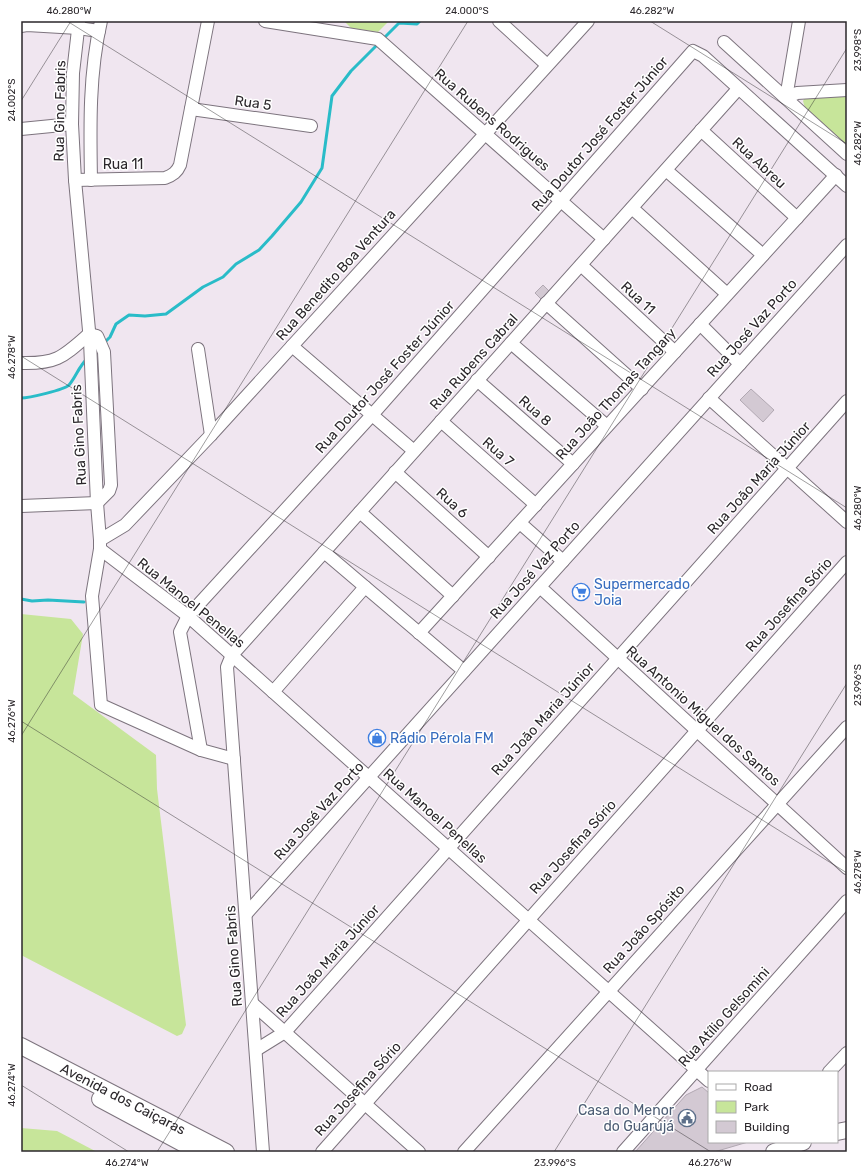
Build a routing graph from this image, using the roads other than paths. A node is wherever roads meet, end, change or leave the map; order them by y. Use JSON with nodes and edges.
{"nodes":[{"id":1,"x":208,"y":21,"type":"edge"},
{"id":2,"x":265,"y":21,"type":"edge"},
{"id":3,"x":499,"y":21,"type":"edge"},
{"id":4,"x":588,"y":21,"type":"edge"},
{"id":5,"x":799,"y":21,"type":"edge"},
{"id":6,"x":304,"y":24,"type":"edge"},
{"id":7,"x":79,"y":25,"type":"edge"},
{"id":8,"x":21,"y":26,"type":"edge"},
{"id":9,"x":100,"y":26,"type":"edge"},
{"id":10,"x":724,"y":42,"type":"dead end"},
{"id":11,"x":547,"y":65,"type":"junction"},
{"id":12,"x":738,"y":89,"type":"junction"},
{"id":13,"x":847,"y":90,"type":"edge"},
{"id":14,"x":786,"y":98,"type":"junction"},
{"id":15,"x":191,"y":109,"type":"junction"},
{"id":16,"x":72,"y":124,"type":"junction"},
{"id":17,"x":311,"y":126,"type":"dead end"},
{"id":18,"x":21,"y":129,"type":"edge"},
{"id":19,"x":701,"y":130,"type":"junction"},
{"id":20,"x":485,"y":134,"type":"junction"},
{"id":21,"x":847,"y":154,"type":"edge"},
{"id":22,"x":666,"y":170,"type":"junction"},
{"id":23,"x":836,"y":175,"type":"junction"},
{"id":24,"x":75,"y":180,"type":"junction"},
{"id":25,"x":91,"y":180,"type":"junction"},
{"id":26,"x":847,"y":186,"type":"edge"},
{"id":27,"x":562,"y":200,"type":"junction"},
{"id":28,"x":632,"y":208,"type":"junction"},
{"id":29,"x":797,"y":218,"type":"junction"},
{"id":30,"x":604,"y":239,"type":"junction"},
{"id":31,"x":847,"y":245,"type":"edge"},
{"id":32,"x":763,"y":255,"type":"junction"},
{"id":33,"x":580,"y":265,"type":"junction"},
{"id":34,"x":727,"y":294,"type":"junction"},
{"id":35,"x":546,"y":303,"type":"junction"},
{"id":36,"x":700,"y":324,"type":"junction"},
{"id":37,"x":92,"y":337,"type":"junction"},
{"id":38,"x":511,"y":343,"type":"junction"},
{"id":39,"x":292,"y":346,"type":"junction"},
{"id":40,"x":198,"y":349,"type":"dead end"},
{"id":41,"x":675,"y":352,"type":"junction"},
{"id":42,"x":21,"y":363,"type":"edge"},
{"id":43,"x":740,"y":364,"type":"junction"},
{"id":44,"x":477,"y":380,"type":"junction"},
{"id":45,"x":642,"y":388,"type":"junction"},
{"id":46,"x":709,"y":398,"type":"junction"},
{"id":47,"x":847,"y":401,"type":"edge"},
{"id":48,"x":372,"y":415,"type":"junction"},
{"id":49,"x":441,"y":421,"type":"junction"},
{"id":50,"x":607,"y":426,"type":"junction"},
{"id":51,"x":211,"y":435,"type":"junction"},
{"id":52,"x":414,"y":452,"type":"junction"},
{"id":53,"x":573,"y":464,"type":"junction"},
{"id":54,"x":787,"y":468,"type":"junction"},
{"id":55,"x":395,"y":472,"type":"junction"},
{"id":56,"x":97,"y":503,"type":"junction"},
{"id":57,"x":536,"y":505,"type":"junction"},
{"id":58,"x":21,"y":506,"type":"edge"},
{"id":59,"x":360,"y":512,"type":"junction"},
{"id":60,"x":847,"y":522,"type":"edge"},
{"id":61,"x":520,"y":523,"type":"junction"},
{"id":62,"x":100,"y":545,"type":"junction"},
{"id":63,"x":324,"y":552,"type":"junction"},
{"id":64,"x":489,"y":557,"type":"junction"},
{"id":65,"x":563,"y":561,"type":"junction"},
{"id":66,"x":847,"y":562,"type":"edge"},
{"id":67,"x":365,"y":587,"type":"junction"},
{"id":68,"x":540,"y":587,"type":"junction"},
{"id":69,"x":453,"y":596,"type":"junction"},
{"id":70,"x":188,"y":616,"type":"junction"},
{"id":71,"x":419,"y":633,"type":"junction"},
{"id":72,"x":232,"y":655,"type":"junction"},
{"id":73,"x":618,"y":658,"type":"junction"},
{"id":74,"x":464,"y":671,"type":"junction"},
{"id":75,"x":273,"y":692,"type":"junction"},
{"id":76,"x":847,"y":727,"type":"edge"},
{"id":77,"x":697,"y":731,"type":"junction"},
{"id":78,"x":201,"y":750,"type":"junction"},
{"id":79,"x":234,"y":759,"type":"junction"},
{"id":80,"x":369,"y":777,"type":"junction"},
{"id":81,"x":778,"y":804,"type":"junction"},
{"id":82,"x":449,"y":848,"type":"junction"},
{"id":83,"x":847,"y":868,"type":"edge"},
{"id":84,"x":847,"y":901,"type":"edge"},
{"id":85,"x":246,"y":914,"type":"junction"},
{"id":86,"x":529,"y":920,"type":"junction"},
{"id":87,"x":609,"y":991,"type":"junction"},
{"id":88,"x":253,"y":1004,"type":"junction"},
{"id":89,"x":285,"y":1032,"type":"junction"},
{"id":90,"x":21,"y":1046,"type":"edge"},
{"id":91,"x":256,"y":1050,"type":"junction"},
{"id":92,"x":847,"y":1053,"type":"edge"},
{"id":93,"x":21,"y":1058,"type":"edge"},
{"id":94,"x":39,"y":1061,"type":"junction"},
{"id":95,"x":696,"y":1070,"type":"junction"},
{"id":96,"x":830,"y":1071,"type":"edge"},
{"id":97,"x":708,"y":1080,"type":"edge"},
{"id":98,"x":365,"y":1104,"type":"junction"},
{"id":99,"x":792,"y":1145,"type":"edge"},
{"id":100,"x":199,"y":1152,"type":"edge"},
{"id":101,"x":226,"y":1152,"type":"edge"},
{"id":102,"x":263,"y":1152,"type":"edge"},
{"id":103,"x":322,"y":1152,"type":"edge"},
{"id":104,"x":419,"y":1152,"type":"edge"},
{"id":105,"x":464,"y":1152,"type":"edge"},
{"id":106,"x":623,"y":1152,"type":"edge"},
{"id":107,"x":774,"y":1152,"type":"edge"}],
"edges":[{"from":1,"to":15,"type":"street"},
{"from":2,"to":6,"type":"street"},
{"from":3,"to":11,"type":"street"},
{"from":4,"to":11,"type":"street","name":"Rua Benedito Boa Ventura"},
{"from":5,"to":14,"type":"street"},
{"from":6,"to":20,"type":"street","name":"Rua Rubens Rodrigues"},
{"from":7,"to":8,"type":"street"},
{"from":7,"to":9,"type":"street"},
{"from":7,"to":16,"type":"street","name":"Rua Gino Fabris"},
{"from":9,"to":25,"type":"street"},
{"from":10,"to":14,"type":"street"},
{"from":11,"to":20,"type":"street","name":"Rua Benedito Boa Ventura"},
{"from":12,"to":19,"type":"street","name":"Rua Rubens Cabral"},
{"from":12,"to":23,"type":"street"},
{"from":12,"to":27,"type":"street","name":"Rua Doutor José Foster Júnior"},
{"from":13,"to":14,"type":"street"},
{"from":14,"to":21,"type":"street"},
{"from":15,"to":17,"type":"street","name":"Rua 5"},
{"from":15,"to":25,"type":"street","name":"Rua 11"},
{"from":16,"to":18,"type":"street"},
{"from":16,"to":24,"type":"street","name":"Rua Gino Fabris"},
{"from":19,"to":22,"type":"street","name":"Rua Rubens Cabral"},
{"from":19,"to":29,"type":"street","name":"Rua Abreu"},
{"from":20,"to":27,"type":"street","name":"Rua Rubens Rodrigues"},
{"from":20,"to":39,"type":"street","name":"Rua Benedito Boa Ventura"},
{"from":22,"to":28,"type":"street","name":"Rua Rubens Cabral"},
{"from":22,"to":32,"type":"street"},
{"from":23,"to":26,"type":"street"},
{"from":23,"to":29,"type":"street","name":"Rua João Thomas Tangary"},
{"from":24,"to":25,"type":"street","name":"Rua 11"},
{"from":24,"to":37,"type":"street","name":"Rua Gino Fabris"},
{"from":27,"to":30,"type":"street","name":"Rua Rubens Rodrigues"},
{"from":27,"to":48,"type":"street","name":"Rua Doutor José Foster Júnior"},
{"from":28,"to":30,"type":"street","name":"Rua Rubens Cabral"},
{"from":28,"to":34,"type":"street"},
{"from":29,"to":32,"type":"street","name":"Rua João Thomas Tangary"},
{"from":30,"to":33,"type":"street","name":"Rua Rubens Cabral"},
{"from":31,"to":43,"type":"street","name":"Rua José Vaz Porto"},
{"from":32,"to":34,"type":"street","name":"Rua João Thomas Tangary"},
{"from":33,"to":35,"type":"street","name":"Rua Rubens Cabral"},
{"from":33,"to":41,"type":"street","name":"Rua 11"},
{"from":34,"to":36,"type":"street","name":"Rua João Thomas Tangary"},
{"from":35,"to":38,"type":"street","name":"Rua Rubens Cabral"},
{"from":35,"to":45,"type":"street"},
{"from":36,"to":41,"type":"street","name":"Rua João Thomas Tangary"},
{"from":36,"to":43,"type":"street"},
{"from":37,"to":42,"type":"street"},
{"from":37,"to":56,"type":"street","name":"Rua Gino Fabris"},
{"from":37,"to":56,"type":"street"},
{"from":38,"to":44,"type":"street","name":"Rua Rubens Cabral"},
{"from":38,"to":50,"type":"street"},
{"from":39,"to":48,"type":"street"},
{"from":39,"to":51,"type":"street","name":"Rua Benedito Boa Ventura"},
{"from":40,"to":51,"type":"street"},
{"from":41,"to":45,"type":"street","name":"Rua João Thomas Tangary"},
{"from":43,"to":46,"type":"street","name":"Rua José Vaz Porto"},
{"from":44,"to":49,"type":"street","name":"Rua Rubens Cabral"},
{"from":44,"to":53,"type":"street","name":"Rua 8"},
{"from":45,"to":50,"type":"street","name":"Rua João Thomas Tangary"},
{"from":46,"to":54,"type":"street"},
{"from":46,"to":65,"type":"street","name":"Rua José Vaz Porto"},
{"from":47,"to":54,"type":"street","name":"Rua João Maria Júnior"},
{"from":48,"to":52,"type":"street"},
{"from":48,"to":70,"type":"street","name":"Rua Doutor José Foster Júnior"},
{"from":49,"to":52,"type":"street","name":"Rua Rubens Cabral"},
{"from":49,"to":57,"type":"street","name":"Rua 7"},
{"from":50,"to":53,"type":"street","name":"Rua João Thomas Tangary"},
{"from":51,"to":62,"type":"street","name":"Rua Benedito Boa Ventura"},
{"from":52,"to":55,"type":"street","name":"Rua Rubens Cabral"},
{"from":53,"to":57,"type":"street","name":"Rua João Thomas Tangary"},
{"from":54,"to":60,"type":"street"},
{"from":54,"to":73,"type":"street","name":"Rua João Maria Júnior"},
{"from":55,"to":59,"type":"street","name":"Rua Rubens Cabral"},
{"from":55,"to":64,"type":"street","name":"Rua 6"},
{"from":56,"to":58,"type":"street"},
{"from":56,"to":62,"type":"street","name":"Rua Gino Fabris"},
{"from":57,"to":61,"type":"street","name":"Rua João Thomas Tangary"},
{"from":59,"to":63,"type":"street","name":"Rua Rubens Cabral"},
{"from":59,"to":69,"type":"street"},
{"from":61,"to":64,"type":"street","name":"Rua João Thomas Tangary"},
{"from":61,"to":65,"type":"street"},
{"from":62,"to":70,"type":"street","name":"Rua Manoel Penellas"},
{"from":62,"to":78,"type":"street","name":"Rua Gino Fabris"},
{"from":63,"to":67,"type":"street"},
{"from":63,"to":72,"type":"street","name":"Rua Rubens Cabral"},
{"from":64,"to":69,"type":"street","name":"Rua João Thomas Tangary"},
{"from":65,"to":68,"type":"street","name":"Rua José Vaz Porto"},
{"from":66,"to":77,"type":"street","name":"Rua Josefina Sório"},
{"from":67,"to":71,"type":"street"},
{"from":67,"to":75,"type":"street"},
{"from":68,"to":73,"type":"street","name":"Rua Antonio Miguel dos Santos"},
{"from":68,"to":74,"type":"street","name":"Rua José Vaz Porto"},
{"from":69,"to":71,"type":"street","name":"Rua João Thomas Tangary"},
{"from":70,"to":72,"type":"street","name":"Rua Manoel Penellas"},
{"from":70,"to":78,"type":"street","name":"Rua Doutor José Foster Júnior"},
{"from":71,"to":74,"type":"street"},
{"from":72,"to":75,"type":"street","name":"Rua Manoel Penellas"},
{"from":72,"to":79,"type":"street","name":"Rua Gino Fabris"},
{"from":73,"to":77,"type":"street","name":"Rua Antonio Miguel dos Santos"},
{"from":73,"to":82,"type":"street","name":"Rua João Maria Júnior"},
{"from":74,"to":80,"type":"street","name":"Rua José Vaz Porto"},
{"from":75,"to":80,"type":"street","name":"Rua Manoel Penellas"},
{"from":76,"to":81,"type":"street","name":"Rua João Spósito"},
{"from":77,"to":81,"type":"street","name":"Rua Antonio Miguel dos Santos"},
{"from":77,"to":86,"type":"street","name":"Rua Josefina Sório"},
{"from":78,"to":79,"type":"street","name":"Rua Gino Fabris"},
{"from":79,"to":85,"type":"street","name":"Rua Gino Fabris"},
{"from":80,"to":82,"type":"street","name":"Rua Manoel Penellas"},
{"from":80,"to":85,"type":"street","name":"Rua José Vaz Porto"},
{"from":81,"to":83,"type":"street","name":"Rua Antonio Miguel dos Santos"},
{"from":81,"to":87,"type":"street","name":"Rua João Spósito"},
{"from":82,"to":86,"type":"street","name":"Rua Manoel Penellas"},
{"from":82,"to":89,"type":"street","name":"Rua João Maria Júnior"},
{"from":84,"to":95,"type":"street","name":"Rua Atílio Gelsomini"},
{"from":85,"to":88,"type":"street","name":"Rua Gino Fabris"},
{"from":86,"to":87,"type":"street","name":"Rua Manoel Penellas"},
{"from":86,"to":98,"type":"street","name":"Rua Josefina Sório"},
{"from":87,"to":95,"type":"street","name":"Rua Manoel Penellas"},
{"from":87,"to":105,"type":"street","name":"Rua João Spósito"},
{"from":88,"to":89,"type":"street"},
{"from":88,"to":91,"type":"street","name":"Rua Gino Fabris"},
{"from":89,"to":91,"type":"street","name":"Rua João Maria Júnior"},
{"from":89,"to":98,"type":"street"},
{"from":90,"to":94,"type":"street","name":"Avenida dos Caiçaras"},
{"from":91,"to":102,"type":"street","name":"Rua Gino Fabris"},
{"from":92,"to":96,"type":"street"},
{"from":93,"to":94,"type":"street","name":"Avenida dos Caiçaras"},
{"from":94,"to":100,"type":"street","name":"Avenida dos Caiçaras"},
{"from":94,"to":101,"type":"street","name":"Avenida dos Caiçaras"},
{"from":95,"to":97,"type":"street","name":"Rua Manoel Penellas"},
{"from":95,"to":106,"type":"street","name":"Rua Atílio Gelsomini"},
{"from":98,"to":103,"type":"street","name":"Rua Josefina Sório"},
{"from":98,"to":104,"type":"street"},
{"from":99,"to":107,"type":"street"}]}
